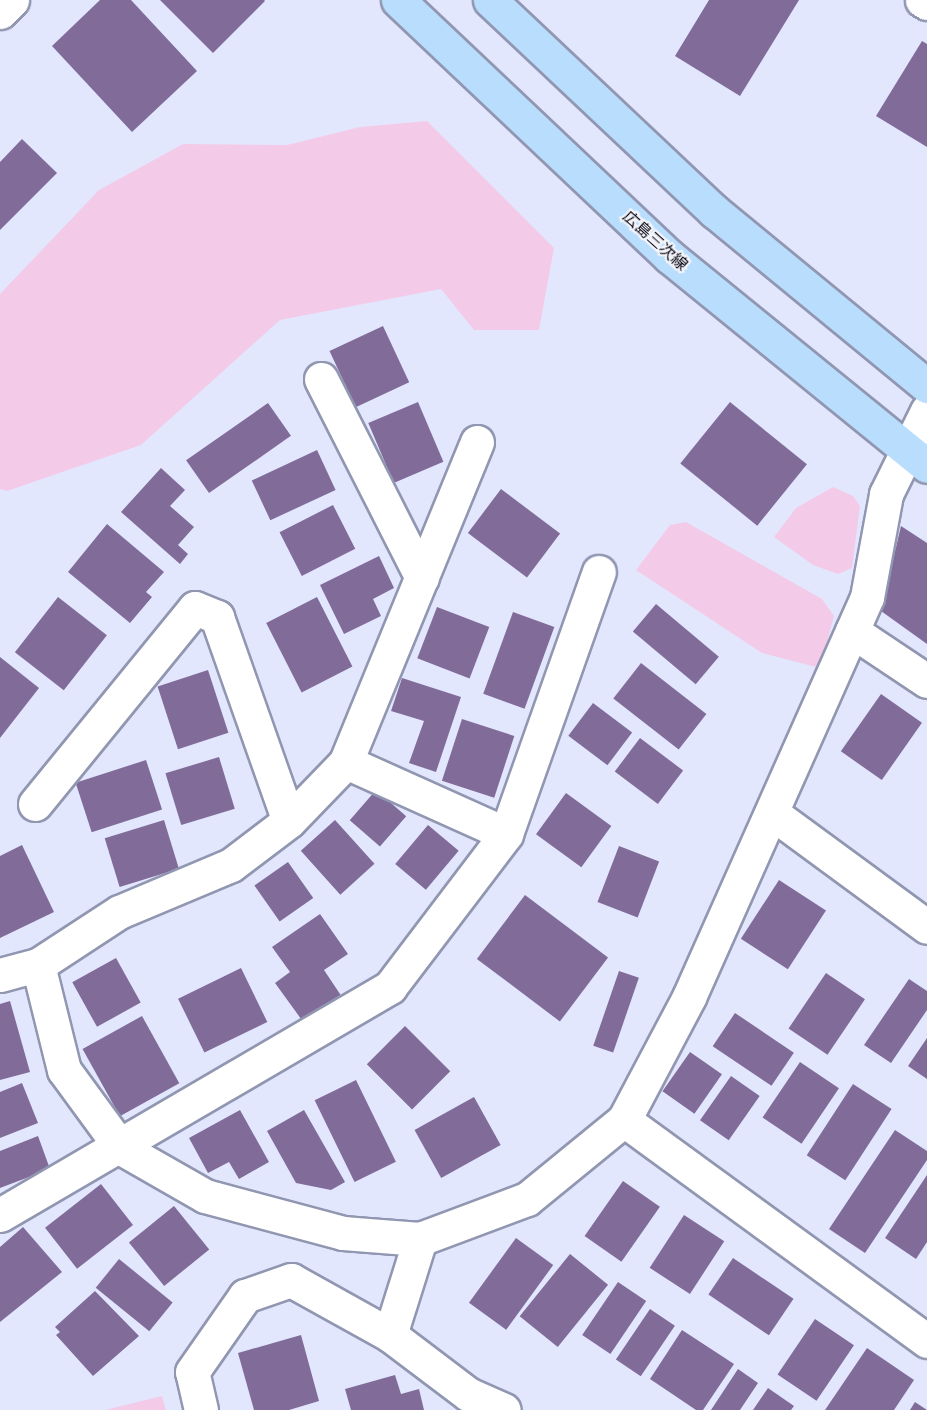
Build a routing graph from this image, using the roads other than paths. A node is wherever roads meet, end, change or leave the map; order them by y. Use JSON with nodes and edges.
{"nodes":[{"id":1,"x":12,"y":0,"type":"edge"},
{"id":2,"x":398,"y":0,"type":"edge"},
{"id":3,"x":490,"y":0,"type":"edge"},
{"id":4,"x":922,"y":0,"type":"edge"},
{"id":5,"x":927,"y":3,"type":"edge"},
{"id":6,"x":0,"y":12,"type":"edge"},
{"id":7,"x":321,"y":379,"type":"dead end"},
{"id":8,"x":927,"y":386,"type":"edge"},
{"id":9,"x":927,"y":411,"type":"edge"},
{"id":10,"x":477,"y":442,"type":"dead end"},
{"id":11,"x":916,"y":458,"type":"edge"},
{"id":12,"x":599,"y":572,"type":"dead end"},
{"id":13,"x":422,"y":578,"type":"junction"},
{"id":14,"x":852,"y":631,"type":"junction"},
{"id":15,"x":927,"y":681,"type":"edge"},
{"id":16,"x":346,"y":762,"type":"junction"},
{"id":17,"x":35,"y":804,"type":"dead end"},
{"id":18,"x":772,"y":813,"type":"junction"},
{"id":19,"x":289,"y":821,"type":"junction"},
{"id":20,"x":506,"y":834,"type":"junction"},
{"id":21,"x":927,"y":927,"type":"edge"},
{"id":22,"x":38,"y":965,"type":"junction"},
{"id":23,"x":0,"y":975,"type":"edge"},
{"id":24,"x":624,"y":1120,"type":"junction"},
{"id":25,"x":121,"y":1148,"type":"junction"},
{"id":26,"x":0,"y":1215,"type":"edge"},
{"id":27,"x":420,"y":1239,"type":"junction"},
{"id":28,"x":390,"y":1335,"type":"junction"},
{"id":29,"x":927,"y":1341,"type":"edge"},
{"id":30,"x":471,"y":1402,"type":"edge"},
{"id":31,"x":201,"y":1410,"type":"edge"},
{"id":32,"x":504,"y":1410,"type":"edge"}],
"edges":[{"from":1,"to":6,"type":"street"},
{"from":2,"to":11,"type":"main road","name":"広島三次線"},
{"from":3,"to":8,"type":"main road"},
{"from":4,"to":5,"type":"street"},
{"from":7,"to":13,"type":"street"},
{"from":9,"to":11,"type":"street"},
{"from":10,"to":13,"type":"street"},
{"from":11,"to":14,"type":"street"},
{"from":12,"to":20,"type":"street"},
{"from":13,"to":16,"type":"street"},
{"from":14,"to":15,"type":"street"},
{"from":14,"to":18,"type":"street"},
{"from":16,"to":19,"type":"street"},
{"from":16,"to":20,"type":"street"},
{"from":17,"to":19,"type":"street"},
{"from":18,"to":21,"type":"street"},
{"from":18,"to":24,"type":"street"},
{"from":19,"to":22,"type":"street"},
{"from":20,"to":25,"type":"street"},
{"from":22,"to":23,"type":"street"},
{"from":22,"to":25,"type":"street"},
{"from":24,"to":27,"type":"street"},
{"from":24,"to":29,"type":"street"},
{"from":25,"to":26,"type":"street"},
{"from":25,"to":27,"type":"street"},
{"from":27,"to":28,"type":"street"},
{"from":28,"to":30,"type":"street"},
{"from":28,"to":31,"type":"street"},
{"from":30,"to":32,"type":"street"}]}
